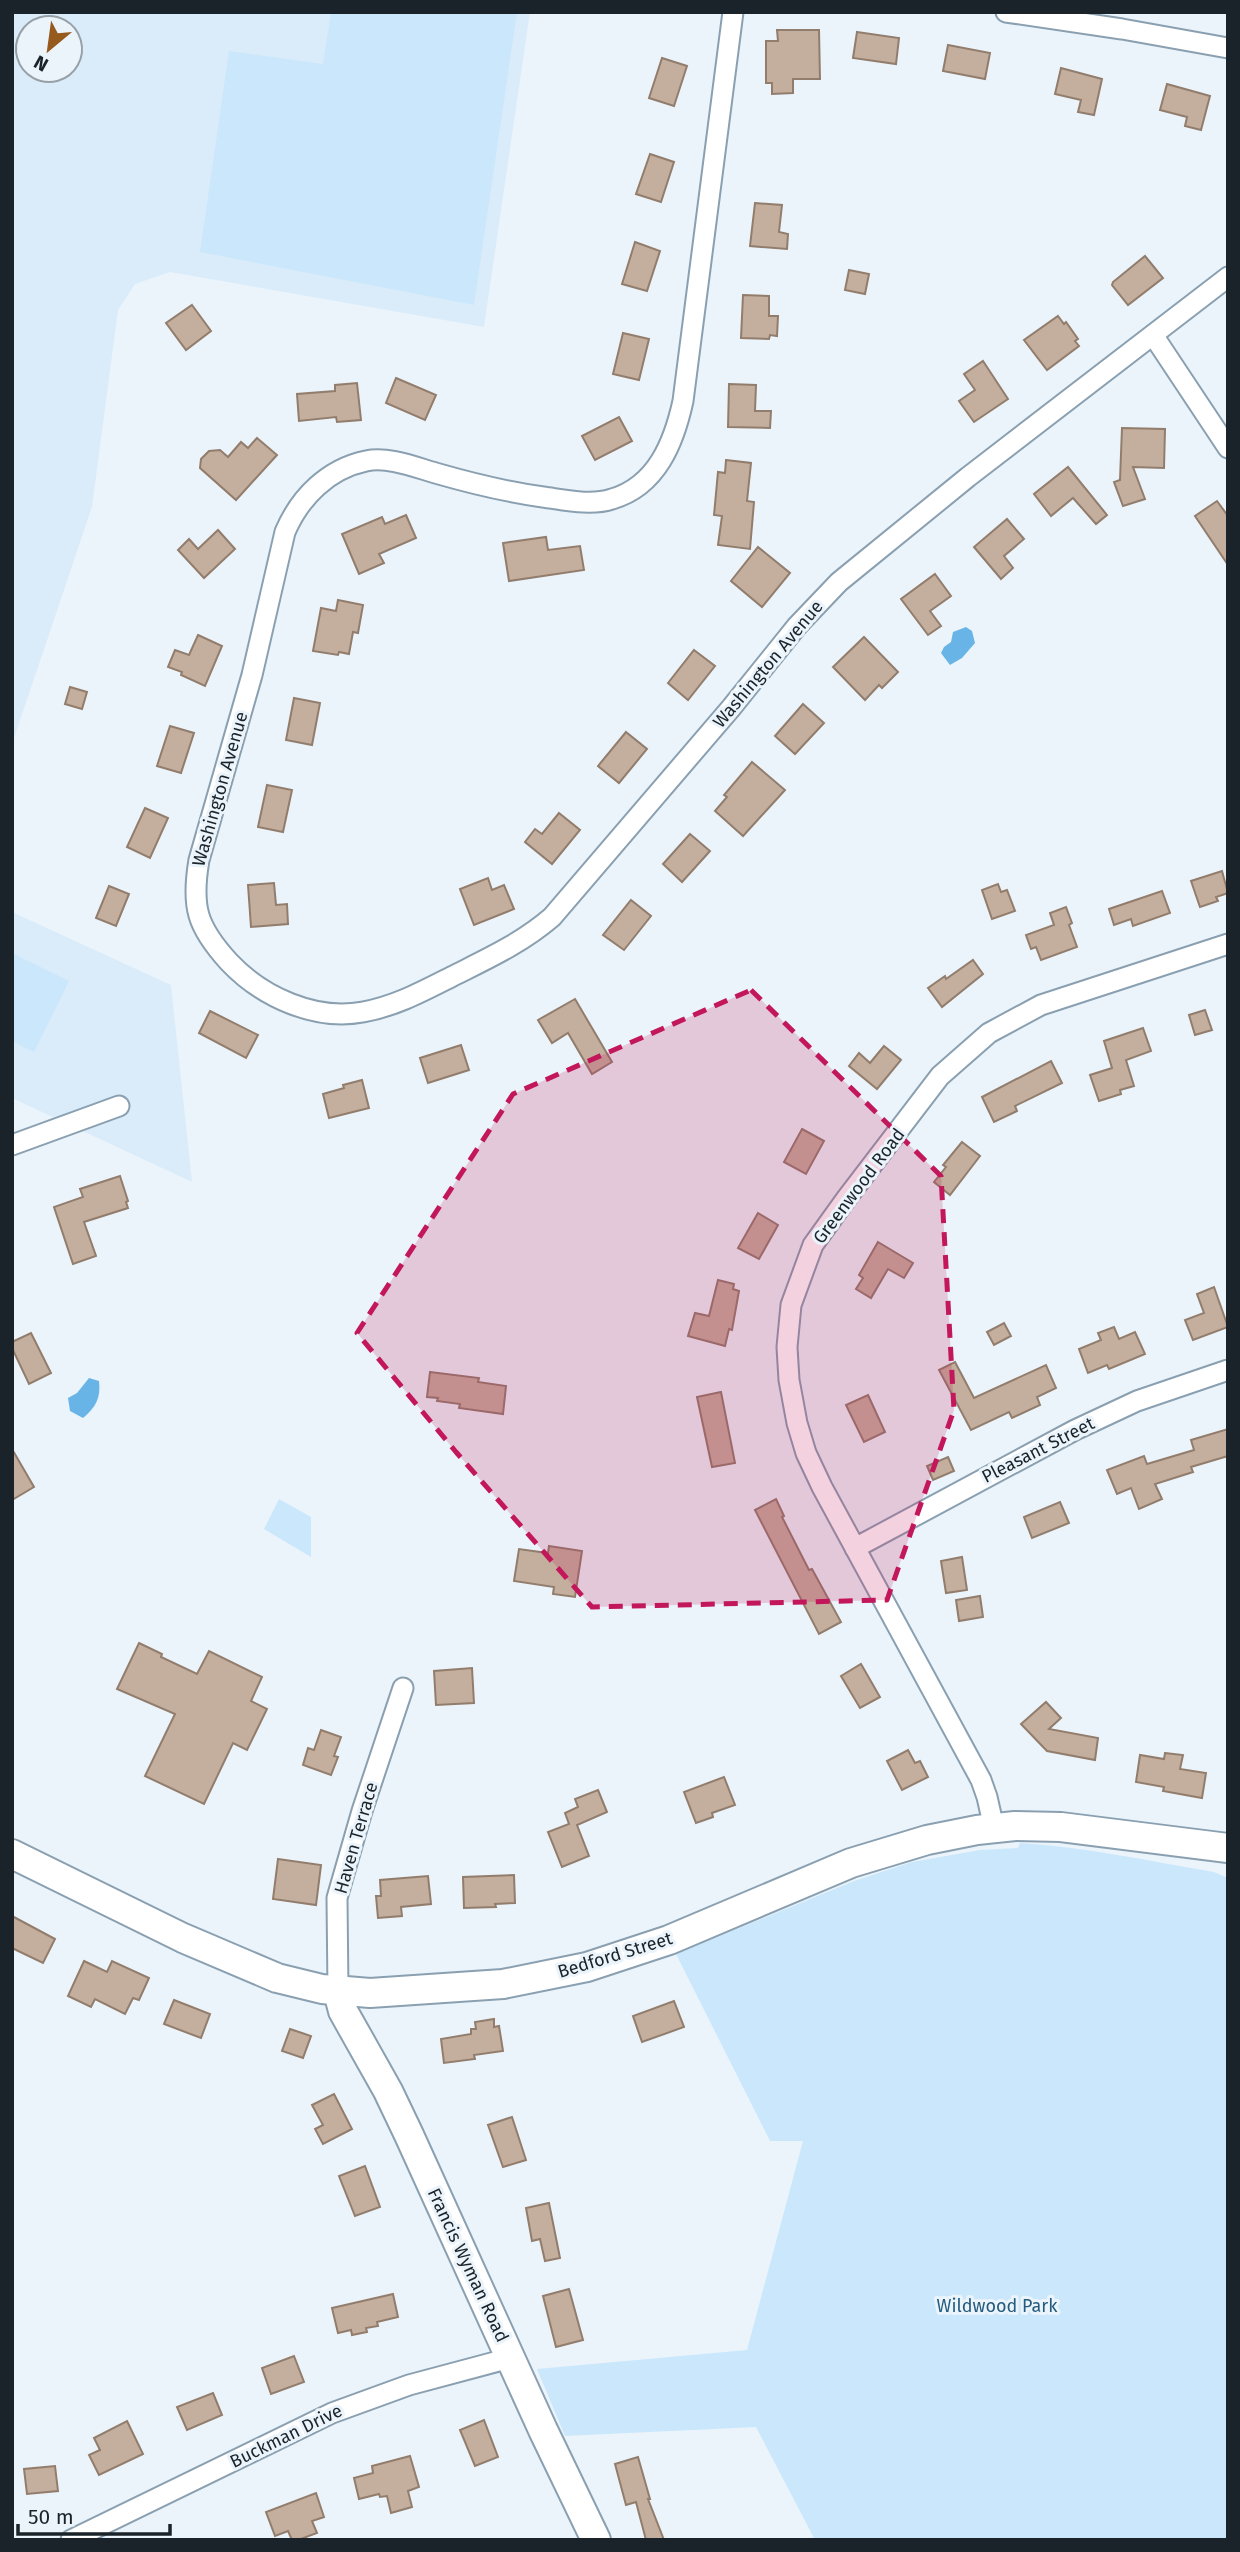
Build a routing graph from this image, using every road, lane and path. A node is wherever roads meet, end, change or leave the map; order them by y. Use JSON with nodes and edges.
{"nodes":[{"id":1,"x":733,"y":12,"type":"edge"},
{"id":2,"x":1006,"y":12,"type":"edge"},
{"id":3,"x":1228,"y":48,"type":"edge"},
{"id":4,"x":1228,"y":277,"type":"edge"},
{"id":5,"x":1153,"y":335,"type":"junction"},
{"id":6,"x":1228,"y":447,"type":"edge"},
{"id":7,"x":1228,"y":944,"type":"edge"},
{"id":8,"x":119,"y":1106,"type":"dead end"},
{"id":9,"x":12,"y":1145,"type":"edge"},
{"id":10,"x":1228,"y":1370,"type":"edge"},
{"id":11,"x":855,"y":1548,"type":"junction"},
{"id":12,"x":403,"y":1688,"type":"dead end"},
{"id":13,"x":994,"y":1828,"type":"junction"},
{"id":14,"x":1228,"y":1848,"type":"edge"},
{"id":15,"x":12,"y":1854,"type":"edge"},
{"id":16,"x":338,"y":1992,"type":"junction"},
{"id":17,"x":510,"y":2358,"type":"junction"},
{"id":18,"x":71,"y":2540,"type":"edge"},
{"id":19,"x":596,"y":2540,"type":"edge"}],
"edges":[{"from":1,"to":5,"type":"street","name":"Washington Avenue"},
{"from":2,"to":3,"type":"street"},
{"from":4,"to":5,"type":"street","name":"Washington Avenue"},
{"from":5,"to":6,"type":"street"},
{"from":7,"to":11,"type":"street","name":"Greenwood Road"},
{"from":8,"to":9,"type":"street"},
{"from":10,"to":11,"type":"street","name":"Pleasant Street"},
{"from":11,"to":13,"type":"street","name":"Greenwood Road"},
{"from":12,"to":16,"type":"street","name":"Haven Terrace"},
{"from":13,"to":14,"type":"main road","name":"Bedford Street"},
{"from":13,"to":16,"type":"main road","name":"Bedford Street"},
{"from":15,"to":16,"type":"main road","name":"Bedford Street"},
{"from":16,"to":17,"type":"main road","name":"Francis Wyman Road"},
{"from":17,"to":18,"type":"street","name":"Buckman Drive"},
{"from":17,"to":19,"type":"main road","name":"Francis Wyman Road"}]}
